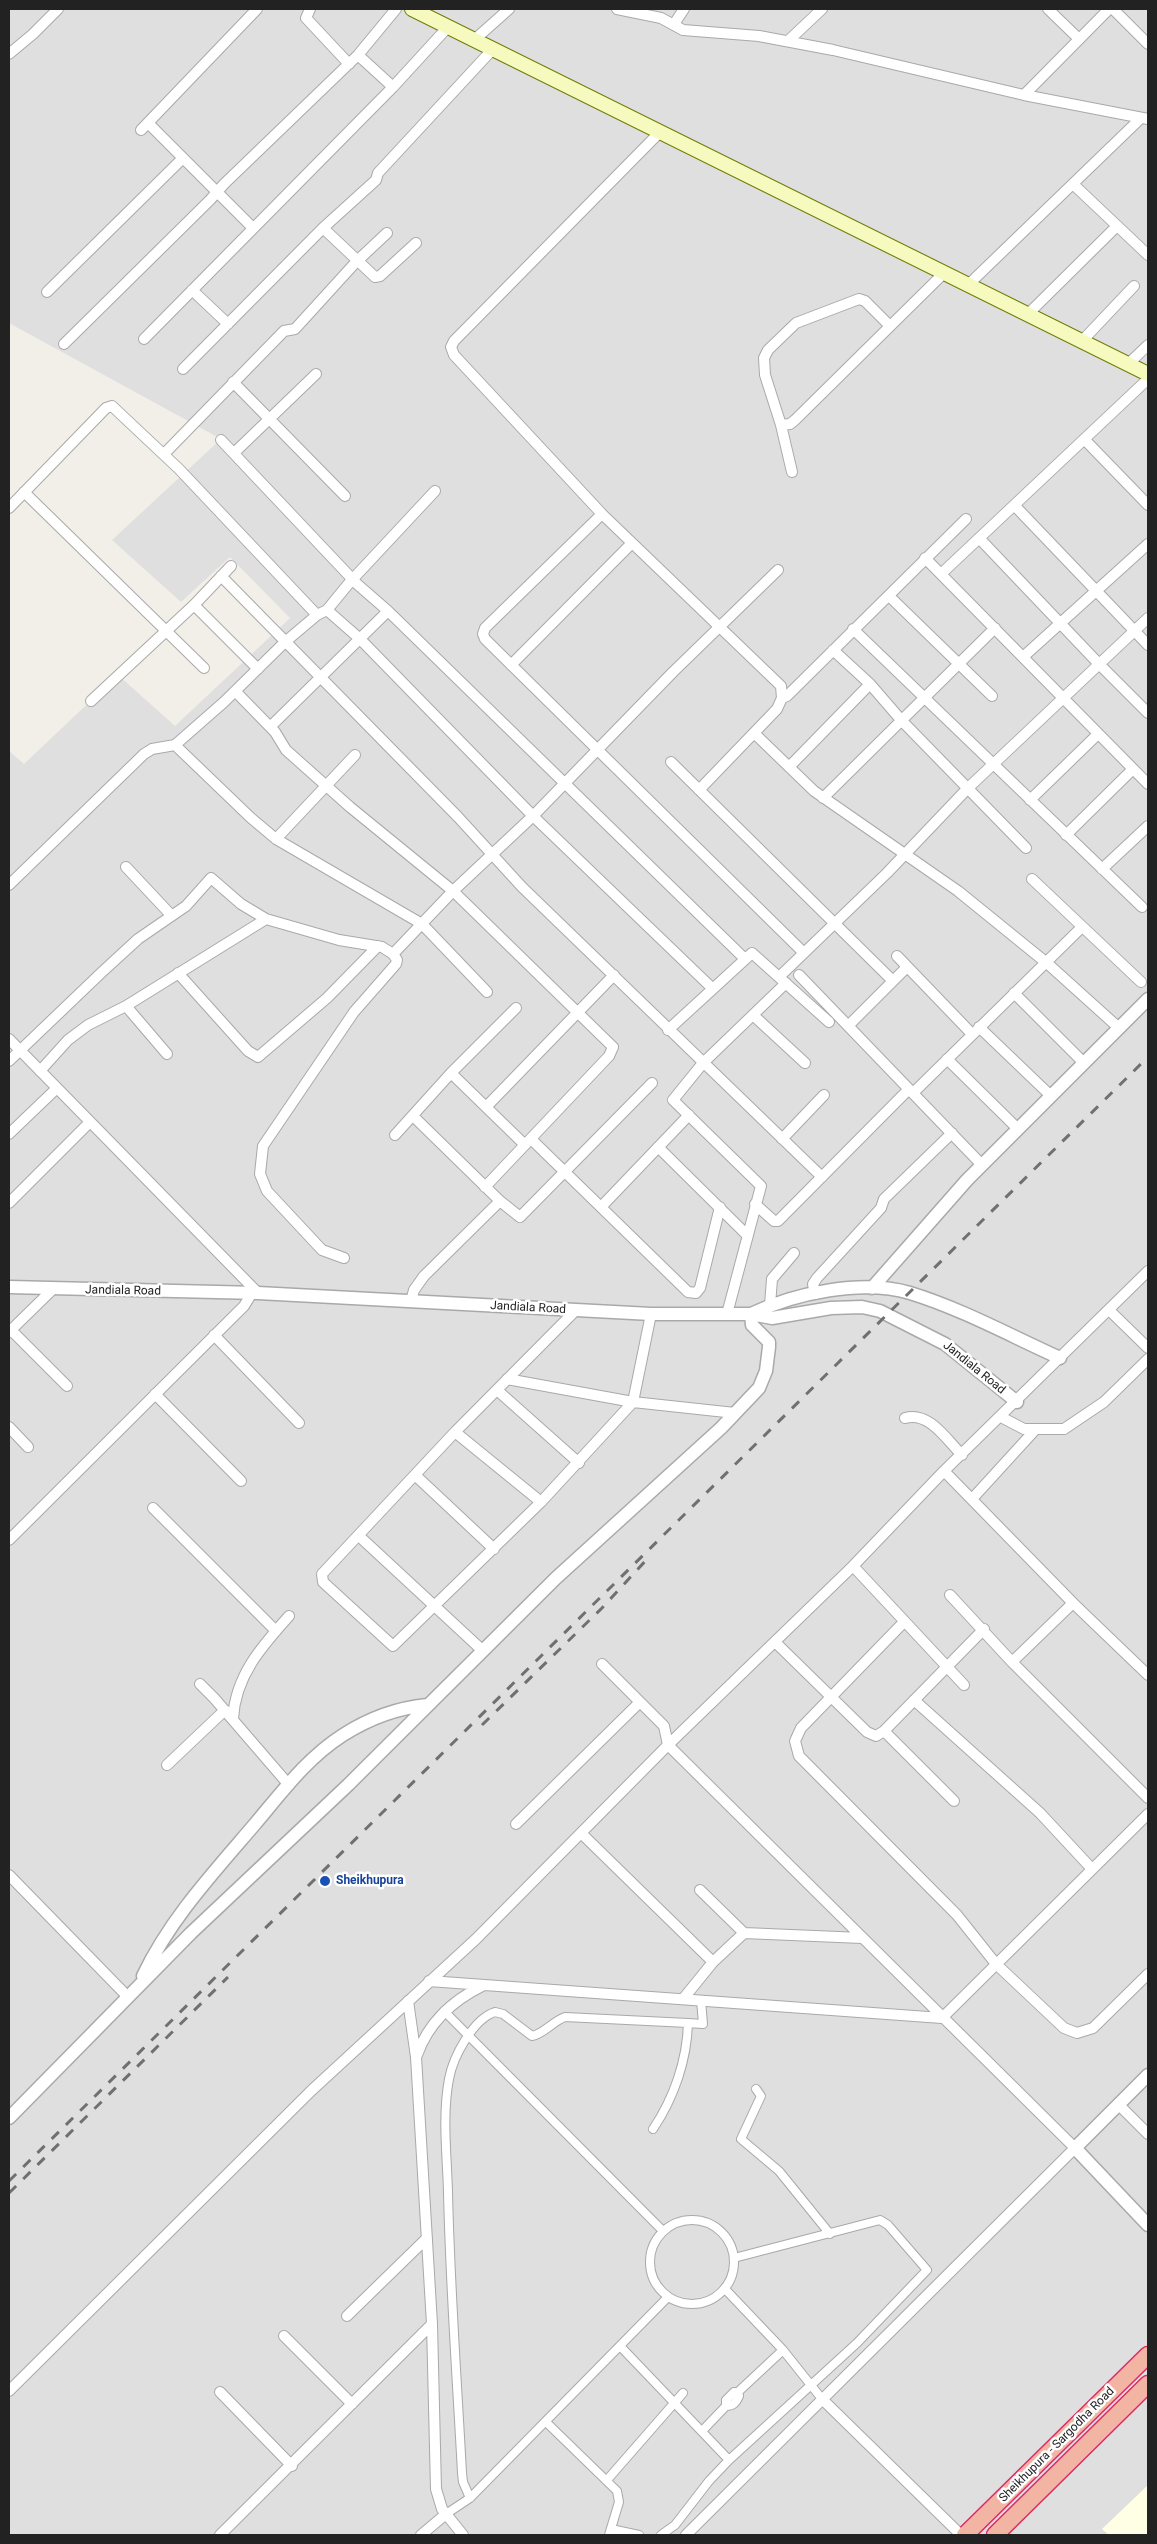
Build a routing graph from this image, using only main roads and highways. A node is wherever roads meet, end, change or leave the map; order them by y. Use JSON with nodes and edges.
{"nodes":[{"id":1,"x":412,"y":9,"type":"edge"},
{"id":2,"x":1148,"y":374,"type":"edge"},
{"id":3,"x":1148,"y":2355,"type":"edge"},
{"id":4,"x":1148,"y":2384,"type":"edge"},
{"id":5,"x":1018,"y":2484,"type":"junction"},
{"id":6,"x":1032,"y":2499,"type":"junction"},
{"id":7,"x":965,"y":2535,"type":"edge"},
{"id":8,"x":995,"y":2535,"type":"edge"}],
"edges":[{"from":1,"to":2,"type":"main road"},
{"from":3,"to":5,"type":"highway","name":"Sheikhupura - Sargodha Road"},
{"from":4,"to":6,"type":"highway","name":"Sheikhupura - Sargodha Road"},
{"from":5,"to":6,"type":"highway"},
{"from":5,"to":7,"type":"highway","name":"Sheikhupura - Sargodha Road"},
{"from":6,"to":8,"type":"highway","name":"Sheikhupura - Sargodha Road"}]}
